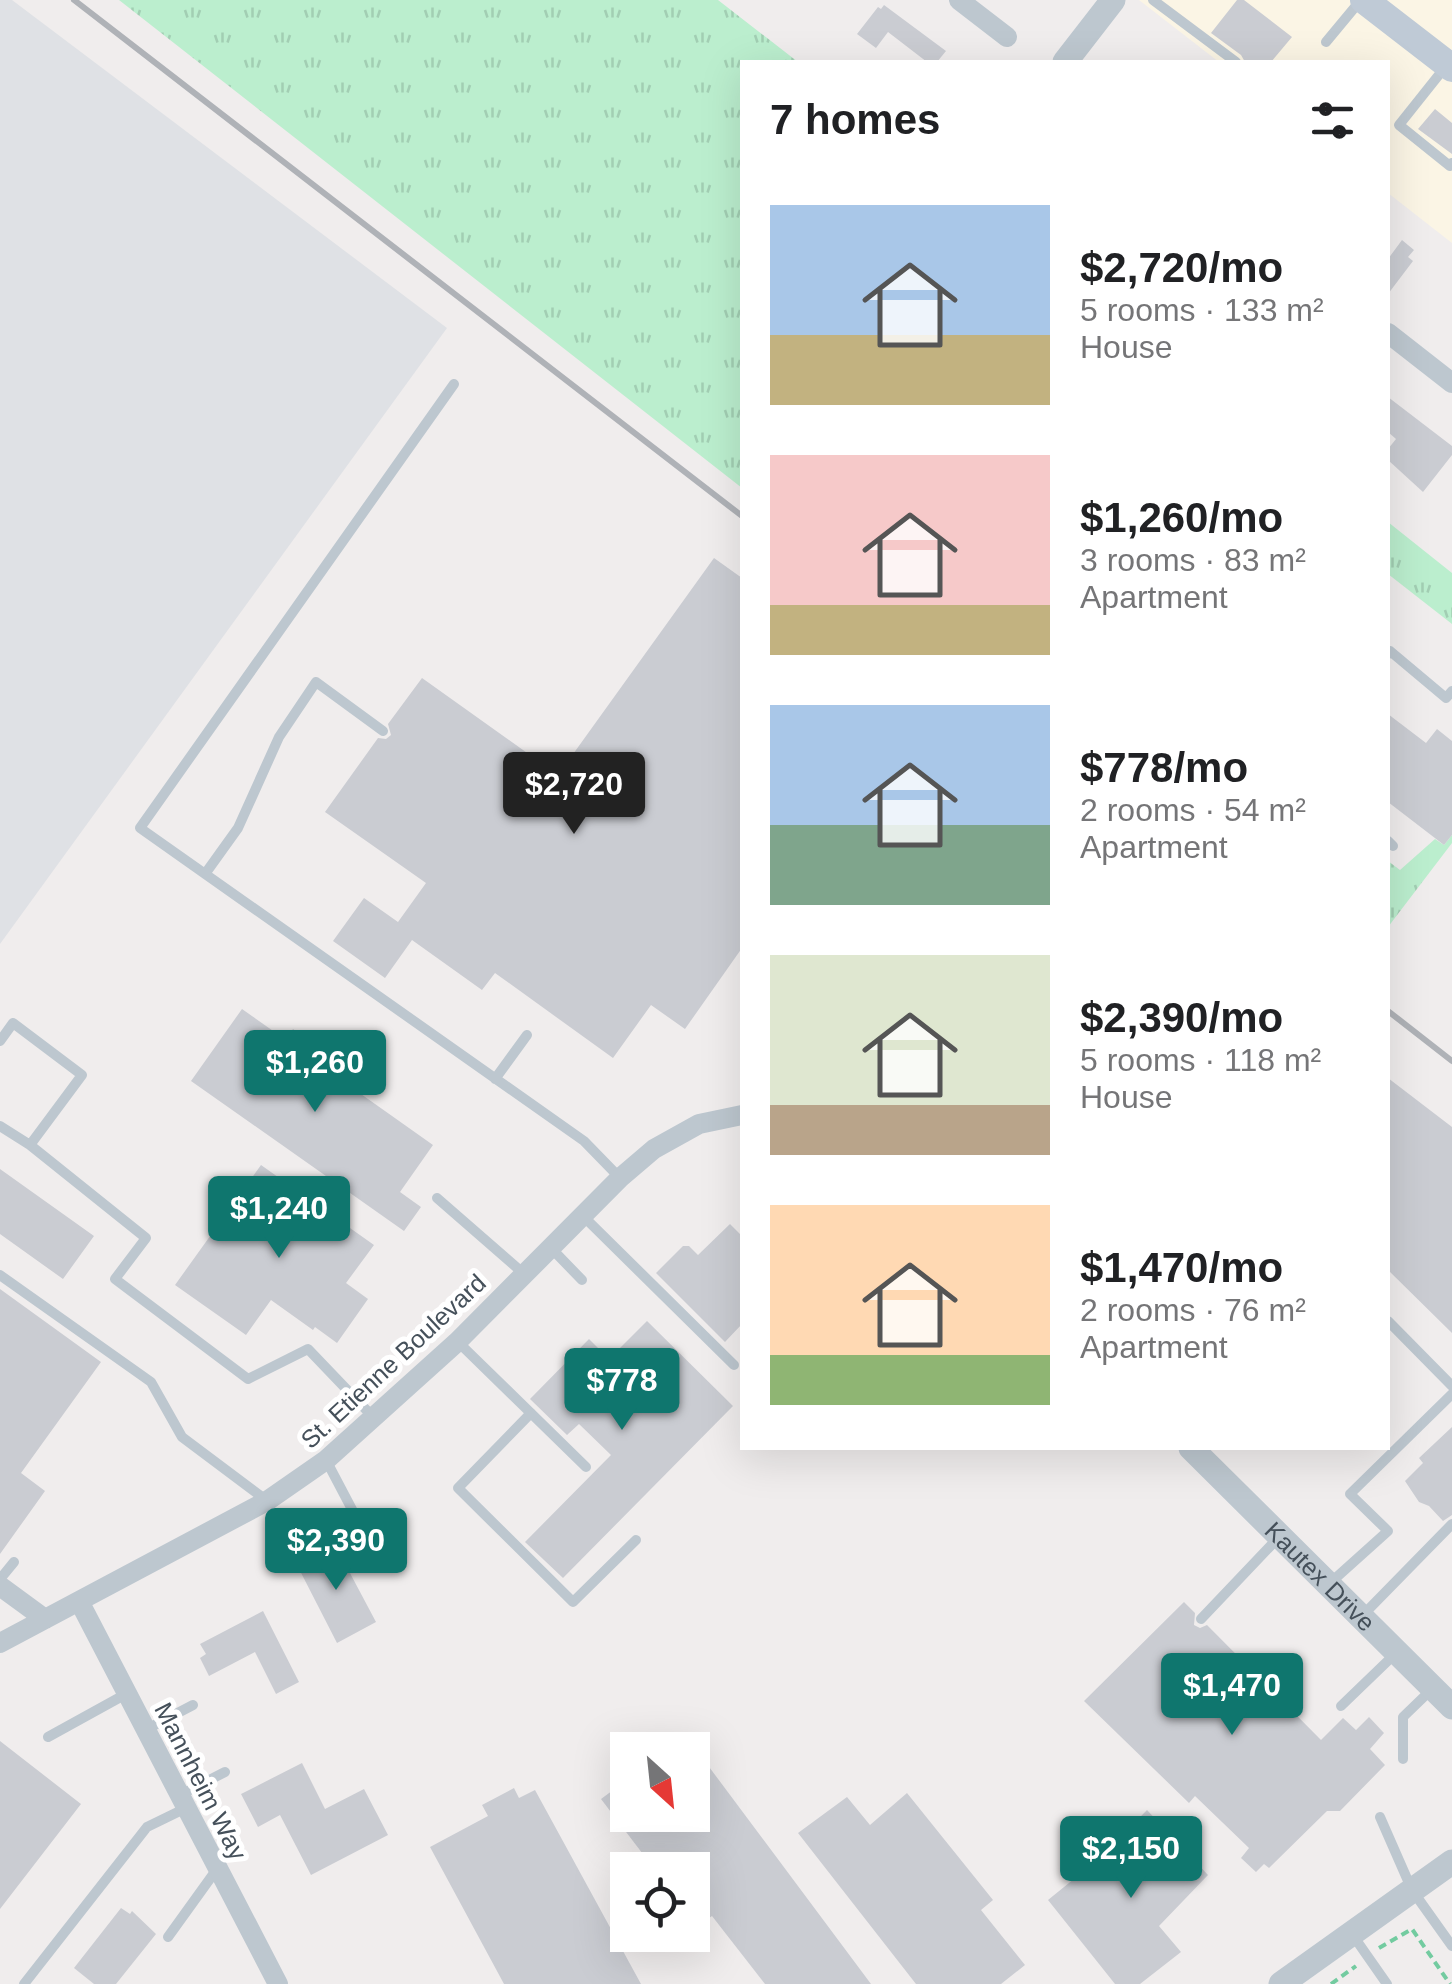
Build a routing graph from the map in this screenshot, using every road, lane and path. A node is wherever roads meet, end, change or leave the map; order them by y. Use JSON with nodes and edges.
{"nodes":[{"id":1,"x":959,"y":0,"type":"edge"},
{"id":2,"x":1113,"y":0,"type":"edge"},
{"id":3,"x":1153,"y":0,"type":"edge"},
{"id":4,"x":1370,"y":2,"type":"edge"},
{"id":5,"x":1008,"y":38,"type":"dead end"},
{"id":6,"x":1326,"y":42,"type":"dead end"},
{"id":7,"x":1067,"y":60,"type":"edge"},
{"id":8,"x":1233,"y":60,"type":"edge"},
{"id":9,"x":1450,"y":66,"type":"edge"},
{"id":10,"x":1452,"y":163,"type":"edge"},
{"id":11,"x":1390,"y":335,"type":"edge"},
{"id":12,"x":1452,"y":383,"type":"edge"},
{"id":13,"x":454,"y":384,"type":"dead end"},
{"id":14,"x":1390,"y":651,"type":"edge"},
{"id":15,"x":1452,"y":691,"type":"edge"},
{"id":16,"x":383,"y":732,"type":"dead end"},
{"id":17,"x":205,"y":874,"type":"junction"},
{"id":18,"x":527,"y":1035,"type":"dead end"},
{"id":19,"x":0,"y":1041,"type":"edge"},
{"id":20,"x":495,"y":1078,"type":"junction"},
{"id":21,"x":740,"y":1115,"type":"edge"},
{"id":22,"x":0,"y":1126,"type":"edge"},
{"id":23,"x":30,"y":1145,"type":"junction"},
{"id":24,"x":620,"y":1178,"type":"junction"},
{"id":25,"x":438,"y":1198,"type":"dead end"},
{"id":26,"x":582,"y":1215,"type":"junction"},
{"id":27,"x":550,"y":1247,"type":"junction"},
{"id":28,"x":523,"y":1274,"type":"junction"},
{"id":29,"x":0,"y":1276,"type":"edge"},
{"id":30,"x":582,"y":1280,"type":"dead end"},
{"id":31,"x":1390,"y":1323,"type":"edge"},
{"id":32,"x":457,"y":1342,"type":"junction"},
{"id":33,"x":734,"y":1365,"type":"dead end"},
{"id":34,"x":1452,"y":1390,"type":"edge"},
{"id":35,"x":531,"y":1413,"type":"junction"},
{"id":36,"x":375,"y":1419,"type":"junction"},
{"id":37,"x":1193,"y":1450,"type":"edge"},
{"id":38,"x":326,"y":1460,"type":"junction"},
{"id":39,"x":586,"y":1467,"type":"dead end"},
{"id":40,"x":266,"y":1501,"type":"junction"},
{"id":41,"x":356,"y":1517,"type":"dead end"},
{"id":42,"x":1452,"y":1524,"type":"edge"},
{"id":43,"x":1280,"y":1536,"type":"junction"},
{"id":44,"x":636,"y":1540,"type":"dead end"},
{"id":45,"x":14,"y":1562,"type":"dead end"},
{"id":46,"x":0,"y":1583,"type":"edge"},
{"id":47,"x":1328,"y":1585,"type":"junction"},
{"id":48,"x":79,"y":1600,"type":"junction"},
{"id":49,"x":1361,"y":1617,"type":"junction"},
{"id":50,"x":45,"y":1619,"type":"junction"},
{"id":51,"x":1201,"y":1619,"type":"dead end"},
{"id":52,"x":0,"y":1643,"type":"edge"},
{"id":53,"x":1396,"y":1652,"type":"junction"},
{"id":54,"x":1432,"y":1688,"type":"junction"},
{"id":55,"x":127,"y":1693,"type":"junction"},
{"id":56,"x":193,"y":1705,"type":"dead end"},
{"id":57,"x":1342,"y":1706,"type":"dead end"},
{"id":58,"x":1452,"y":1707,"type":"edge"},
{"id":59,"x":146,"y":1730,"type":"junction"},
{"id":60,"x":48,"y":1736,"type":"dead end"},
{"id":61,"x":1403,"y":1760,"type":"dead end"},
{"id":62,"x":225,"y":1772,"type":"dead end"},
{"id":63,"x":183,"y":1801,"type":"junction"},
{"id":64,"x":1380,"y":1818,"type":"dead end"},
{"id":65,"x":1452,"y":1862,"type":"edge"},
{"id":66,"x":218,"y":1868,"type":"junction"},
{"id":67,"x":1412,"y":1890,"type":"junction"},
{"id":68,"x":1352,"y":1934,"type":"junction"},
{"id":69,"x":168,"y":1937,"type":"dead end"},
{"id":70,"x":1452,"y":1946,"type":"edge"},
{"id":71,"x":1380,"y":1948,"type":"dead end"},
{"id":72,"x":1358,"y":1965,"type":"dead end"},
{"id":73,"x":277,"y":1983,"type":"edge"},
{"id":74,"x":24,"y":1984,"type":"edge"},
{"id":75,"x":1281,"y":1984,"type":"edge"},
{"id":76,"x":1331,"y":1984,"type":"edge"},
{"id":77,"x":1388,"y":1984,"type":"edge"},
{"id":78,"x":1450,"y":1984,"type":"edge"}],
"edges":[{"from":1,"to":5,"type":"street"},
{"from":2,"to":7,"type":"street"},
{"from":3,"to":8,"type":"lane"},
{"from":4,"to":6,"type":"lane"},
{"from":4,"to":9,"type":"main road"},
{"from":9,"to":10,"type":"lane"},
{"from":11,"to":12,"type":"street"},
{"from":13,"to":17,"type":"lane"},
{"from":14,"to":15,"type":"lane"},
{"from":16,"to":17,"type":"lane"},
{"from":17,"to":20,"type":"lane"},
{"from":18,"to":20,"type":"lane"},
{"from":19,"to":23,"type":"lane"},
{"from":20,"to":24,"type":"lane"},
{"from":21,"to":24,"type":"street","name":"St. Etienne Boulevard"},
{"from":22,"to":23,"type":"lane"},
{"from":23,"to":36,"type":"lane"},
{"from":24,"to":26,"type":"street","name":"St. Etienne Boulevard"},
{"from":25,"to":28,"type":"lane"},
{"from":26,"to":27,"type":"street","name":"St. Etienne Boulevard"},
{"from":26,"to":33,"type":"lane"},
{"from":27,"to":28,"type":"street","name":"St. Etienne Boulevard"},
{"from":27,"to":30,"type":"lane"},
{"from":28,"to":32,"type":"street","name":"St. Etienne Boulevard"},
{"from":29,"to":40,"type":"lane"},
{"from":31,"to":34,"type":"lane"},
{"from":32,"to":35,"type":"lane"},
{"from":32,"to":36,"type":"street","name":"St. Etienne Boulevard"},
{"from":34,"to":47,"type":"lane"},
{"from":35,"to":39,"type":"lane"},
{"from":35,"to":44,"type":"lane"},
{"from":36,"to":38,"type":"street","name":"St. Etienne Boulevard"},
{"from":37,"to":43,"type":"street","name":"Kautex Drive"},
{"from":38,"to":40,"type":"street","name":"St. Etienne Boulevard"},
{"from":38,"to":41,"type":"lane"},
{"from":40,"to":48,"type":"street","name":"St. Etienne Boulevard"},
{"from":42,"to":49,"type":"lane"},
{"from":43,"to":47,"type":"street","name":"Kautex Drive"},
{"from":43,"to":51,"type":"lane"},
{"from":45,"to":46,"type":"lane"},
{"from":46,"to":50,"type":"street"},
{"from":47,"to":49,"type":"street","name":"Kautex Drive"},
{"from":48,"to":50,"type":"street","name":"St. Etienne Boulevard"},
{"from":48,"to":55,"type":"street","name":"Mannheim Way"},
{"from":49,"to":53,"type":"street","name":"Kautex Drive"},
{"from":50,"to":52,"type":"street","name":"St. Etienne Boulevard"},
{"from":53,"to":54,"type":"street","name":"Kautex Drive"},
{"from":53,"to":57,"type":"lane"},
{"from":54,"to":58,"type":"street","name":"Kautex Drive"},
{"from":54,"to":61,"type":"lane"},
{"from":55,"to":59,"type":"street","name":"Mannheim Way"},
{"from":55,"to":60,"type":"lane"},
{"from":56,"to":59,"type":"lane"},
{"from":59,"to":63,"type":"street","name":"Mannheim Way"},
{"from":62,"to":63,"type":"lane"},
{"from":63,"to":66,"type":"street","name":"Mannheim Way"},
{"from":63,"to":74,"type":"lane"},
{"from":64,"to":67,"type":"lane"},
{"from":65,"to":67,"type":"street"},
{"from":66,"to":69,"type":"lane"},
{"from":66,"to":73,"type":"street","name":"Mannheim Way"},
{"from":67,"to":68,"type":"street"},
{"from":67,"to":70,"type":"lane"},
{"from":68,"to":75,"type":"street"},
{"from":68,"to":77,"type":"lane"},
{"from":71,"to":78,"type":"path"},
{"from":72,"to":76,"type":"path"}]}
